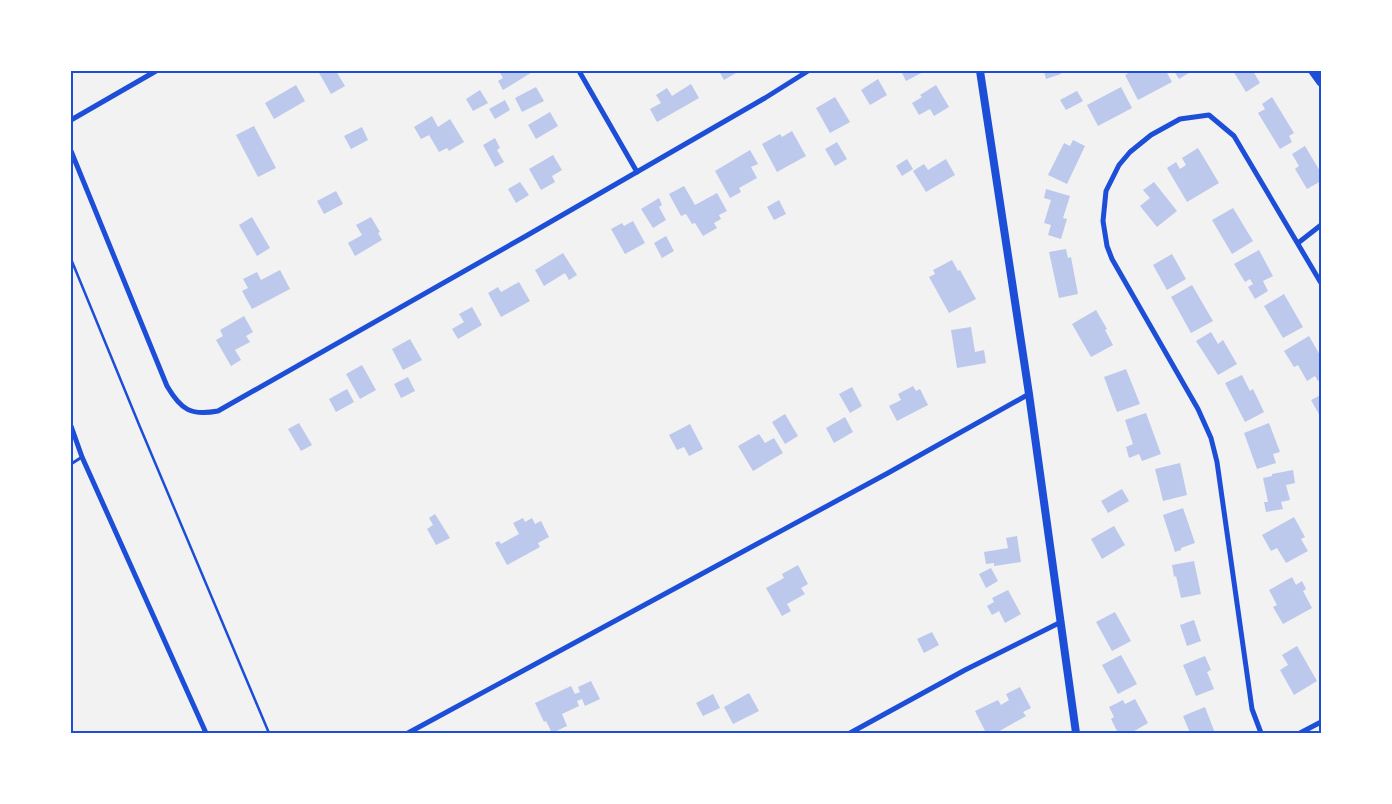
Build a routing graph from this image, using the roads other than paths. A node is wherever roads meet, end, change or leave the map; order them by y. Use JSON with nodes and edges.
{"nodes":[{"id":1,"x":156,"y":71,"type":"edge"},
{"id":2,"x":579,"y":71,"type":"edge"},
{"id":3,"x":808,"y":71,"type":"edge"},
{"id":4,"x":980,"y":71,"type":"edge"},
{"id":5,"x":1313,"y":71,"type":"edge"},
{"id":6,"x":1321,"y":82,"type":"edge"},
{"id":7,"x":71,"y":120,"type":"edge"},
{"id":8,"x":71,"y":151,"type":"edge"},
{"id":9,"x":637,"y":172,"type":"junction"},
{"id":10,"x":1321,"y":225,"type":"edge"},
{"id":11,"x":1298,"y":243,"type":"junction"},
{"id":12,"x":1321,"y":283,"type":"edge"},
{"id":13,"x":1029,"y":394,"type":"junction"},
{"id":14,"x":71,"y":426,"type":"edge"},
{"id":15,"x":82,"y":456,"type":"junction"},
{"id":16,"x":71,"y":464,"type":"edge"},
{"id":17,"x":1061,"y":622,"type":"junction"},
{"id":18,"x":1321,"y":722,"type":"edge"},
{"id":19,"x":206,"y":733,"type":"edge"},
{"id":20,"x":408,"y":733,"type":"edge"},
{"id":21,"x":850,"y":733,"type":"edge"},
{"id":22,"x":1076,"y":733,"type":"edge"},
{"id":23,"x":1261,"y":733,"type":"edge"},
{"id":24,"x":1300,"y":733,"type":"edge"}],
"edges":[{"from":1,"to":7,"type":"street"},
{"from":2,"to":9,"type":"street"},
{"from":3,"to":9,"type":"street"},
{"from":4,"to":13,"type":"street"},
{"from":5,"to":6,"type":"main road"},
{"from":8,"to":9,"type":"street"},
{"from":10,"to":11,"type":"street"},
{"from":11,"to":12,"type":"street"},
{"from":11,"to":23,"type":"street"},
{"from":13,"to":17,"type":"street"},
{"from":13,"to":20,"type":"street"},
{"from":14,"to":15,"type":"street"},
{"from":15,"to":16,"type":"lane"},
{"from":15,"to":19,"type":"street"},
{"from":17,"to":21,"type":"street"},
{"from":17,"to":22,"type":"street"},
{"from":18,"to":24,"type":"street"}]}
